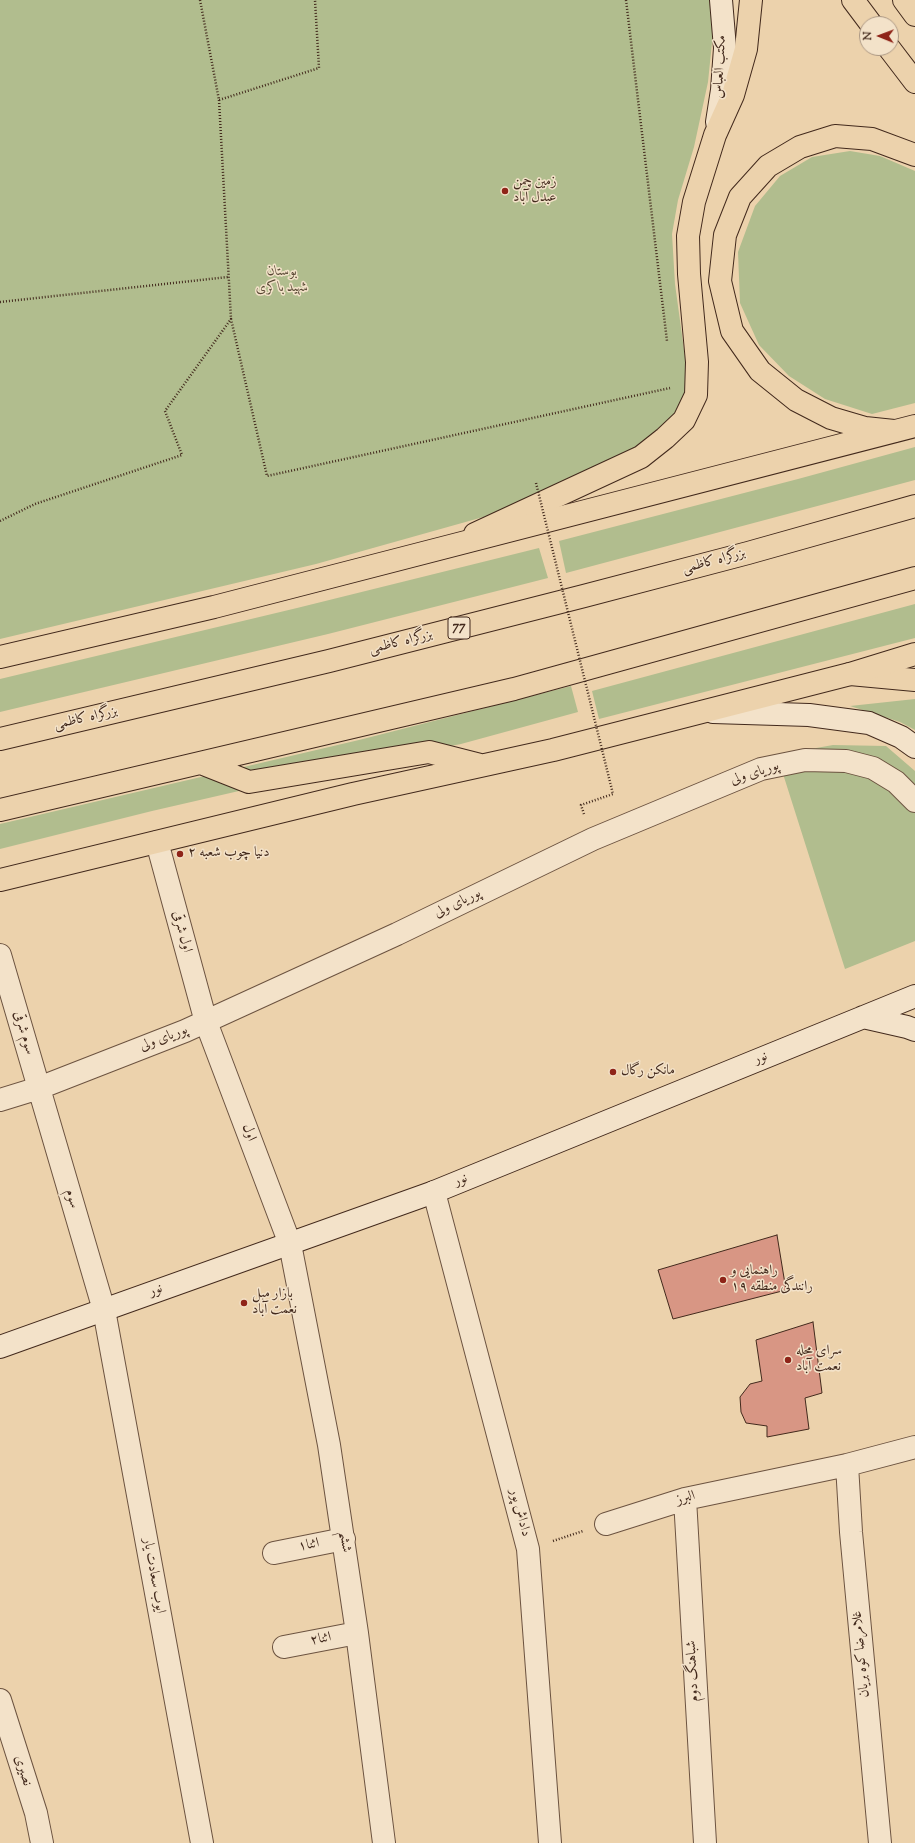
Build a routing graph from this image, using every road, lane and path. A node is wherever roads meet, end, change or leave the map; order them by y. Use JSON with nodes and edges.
{"nodes":[{"id":1,"x":200,"y":0,"type":"edge"},
{"id":2,"x":314,"y":0,"type":"edge"},
{"id":3,"x":626,"y":0,"type":"edge"},
{"id":4,"x":721,"y":0,"type":"edge"},
{"id":5,"x":751,"y":0,"type":"edge"},
{"id":6,"x":853,"y":0,"type":"edge"},
{"id":7,"x":904,"y":0,"type":"edge"},
{"id":8,"x":915,"y":15,"type":"edge"},
{"id":9,"x":865,"y":16,"type":"edge"},
{"id":10,"x":895,"y":56,"type":"edge"},
{"id":11,"x":915,"y":82,"type":"edge"},
{"id":12,"x":219,"y":100,"type":"junction"},
{"id":13,"x":715,"y":135,"type":"junction"},
{"id":14,"x":915,"y":155,"type":"edge"},
{"id":15,"x":228,"y":278,"type":"junction"},
{"id":16,"x":0,"y":302,"type":"edge"},
{"id":17,"x":231,"y":319,"type":"junction"},
{"id":18,"x":668,"y":348,"type":"dead end"},
{"id":19,"x":672,"y":387,"type":"dead end"},
{"id":20,"x":906,"y":429,"type":"edge"},
{"id":21,"x":536,"y":483,"type":"dead end"},
{"id":22,"x":915,"y":506,"type":"edge"},
{"id":23,"x":0,"y":521,"type":"edge"},
{"id":24,"x":442,"y":549,"type":"junction"},
{"id":25,"x":915,"y":578,"type":"edge"},
{"id":26,"x":915,"y":654,"type":"edge"},
{"id":27,"x":0,"y":657,"type":"edge"},
{"id":28,"x":850,"y":674,"type":"junction"},
{"id":29,"x":915,"y":680,"type":"edge"},
{"id":30,"x":702,"y":712,"type":"junction"},
{"id":31,"x":0,"y":739,"type":"edge"},
{"id":32,"x":915,"y":747,"type":"edge"},
{"id":33,"x":201,"y":763,"type":"junction"},
{"id":34,"x":484,"y":766,"type":"junction"},
{"id":35,"x":915,"y":801,"type":"edge"},
{"id":36,"x":581,"y":805,"type":"dead end"},
{"id":37,"x":0,"y":810,"type":"edge"},
{"id":38,"x":157,"y":842,"type":"junction"},
{"id":39,"x":0,"y":880,"type":"edge"},
{"id":40,"x":0,"y":955,"type":"edge"},
{"id":41,"x":915,"y":996,"type":"edge"},
{"id":42,"x":863,"y":1017,"type":"junction"},
{"id":43,"x":206,"y":1022,"type":"junction"},
{"id":44,"x":915,"y":1030,"type":"edge"},
{"id":45,"x":39,"y":1088,"type":"junction"},
{"id":46,"x":0,"y":1100,"type":"edge"},
{"id":47,"x":434,"y":1192,"type":"junction"},
{"id":48,"x":290,"y":1244,"type":"junction"},
{"id":49,"x":104,"y":1310,"type":"junction"},
{"id":50,"x":0,"y":1347,"type":"edge"},
{"id":51,"x":915,"y":1447,"type":"edge"},
{"id":52,"x":847,"y":1465,"type":"junction"},
{"id":53,"x":685,"y":1499,"type":"junction"},
{"id":54,"x":606,"y":1524,"type":"joint"},
{"id":55,"x":344,"y":1539,"type":"junction"},
{"id":56,"x":528,"y":1549,"type":"junction"},
{"id":57,"x":274,"y":1553,"type":"dead end"},
{"id":58,"x":357,"y":1633,"type":"junction"},
{"id":59,"x":284,"y":1647,"type":"dead end"},
{"id":60,"x":0,"y":1700,"type":"edge"},
{"id":61,"x":42,"y":1843,"type":"edge"},
{"id":62,"x":202,"y":1843,"type":"edge"},
{"id":63,"x":384,"y":1843,"type":"edge"},
{"id":64,"x":550,"y":1843,"type":"edge"},
{"id":65,"x":705,"y":1843,"type":"edge"},
{"id":66,"x":880,"y":1843,"type":"edge"}],
"edges":[{"from":1,"to":12,"type":"path"},
{"from":2,"to":12,"type":"path"},
{"from":3,"to":18,"type":"path"},
{"from":4,"to":13,"type":"street","name":"مکتب العباس"},
{"from":5,"to":13,"type":"main road"},
{"from":6,"to":9,"type":"main road"},
{"from":7,"to":8,"type":"main road"},
{"from":10,"to":11,"type":"main road"},
{"from":12,"to":15,"type":"path"},
{"from":13,"to":24,"type":"main road"},
{"from":14,"to":20,"type":"main road"},
{"from":15,"to":16,"type":"path"},
{"from":15,"to":17,"type":"path"},
{"from":17,"to":19,"type":"path"},
{"from":17,"to":23,"type":"path"},
{"from":20,"to":24,"type":"main road"},
{"from":21,"to":36,"type":"path","bridge":true},
{"from":22,"to":31,"type":"main road","name":"بزرگراه کاظمی","number":"77"},
{"from":24,"to":27,"type":"main road"},
{"from":25,"to":33,"type":"main road"},
{"from":26,"to":28,"type":"main road"},
{"from":28,"to":29,"type":"main road"},
{"from":28,"to":30,"type":"main road"},
{"from":30,"to":32,"type":"street"},
{"from":30,"to":34,"type":"main road"},
{"from":33,"to":34,"type":"main road"},
{"from":33,"to":37,"type":"main road"},
{"from":34,"to":38,"type":"main road"},
{"from":35,"to":43,"type":"street","name":"پوریای ولی"},
{"from":38,"to":39,"type":"main road"},
{"from":38,"to":43,"type":"street","name":"اول شرقی"},
{"from":40,"to":45,"type":"street","name":"سوم شرقی"},
{"from":41,"to":42,"type":"street","name":"نور"},
{"from":42,"to":44,"type":"street"},
{"from":42,"to":47,"type":"street","name":"نور"},
{"from":43,"to":45,"type":"street","name":"پوریای ولی"},
{"from":43,"to":48,"type":"street","name":"اول"},
{"from":45,"to":46,"type":"street","name":"پوریای ولی"},
{"from":45,"to":49,"type":"street","name":"سوم"},
{"from":47,"to":48,"type":"street","name":"نور"},
{"from":47,"to":56,"type":"street","name":"داداش پور"},
{"from":48,"to":49,"type":"street","name":"نور"},
{"from":48,"to":55,"type":"street","name":"ششم"},
{"from":49,"to":50,"type":"street","name":"نور"},
{"from":49,"to":62,"type":"street","name":"ایوب سعادت یار"},
{"from":51,"to":52,"type":"street","name":"البرز"},
{"from":52,"to":53,"type":"street","name":"البرز"},
{"from":52,"to":66,"type":"street","name":"غلامرضا کوه بریان"},
{"from":53,"to":54,"type":"street","name":"البرز"},
{"from":53,"to":65,"type":"street","name":"شباهنگ دوم"},
{"from":54,"to":56,"type":"path"},
{"from":55,"to":57,"type":"street","name":"اثنا۱"},
{"from":55,"to":58,"type":"street","name":"ششم"},
{"from":56,"to":64,"type":"street","name":"داداش پور"},
{"from":58,"to":59,"type":"street","name":"اثنا۲"},
{"from":58,"to":63,"type":"street","name":"ششم"},
{"from":60,"to":61,"type":"street","name":"نصیری"}]}
